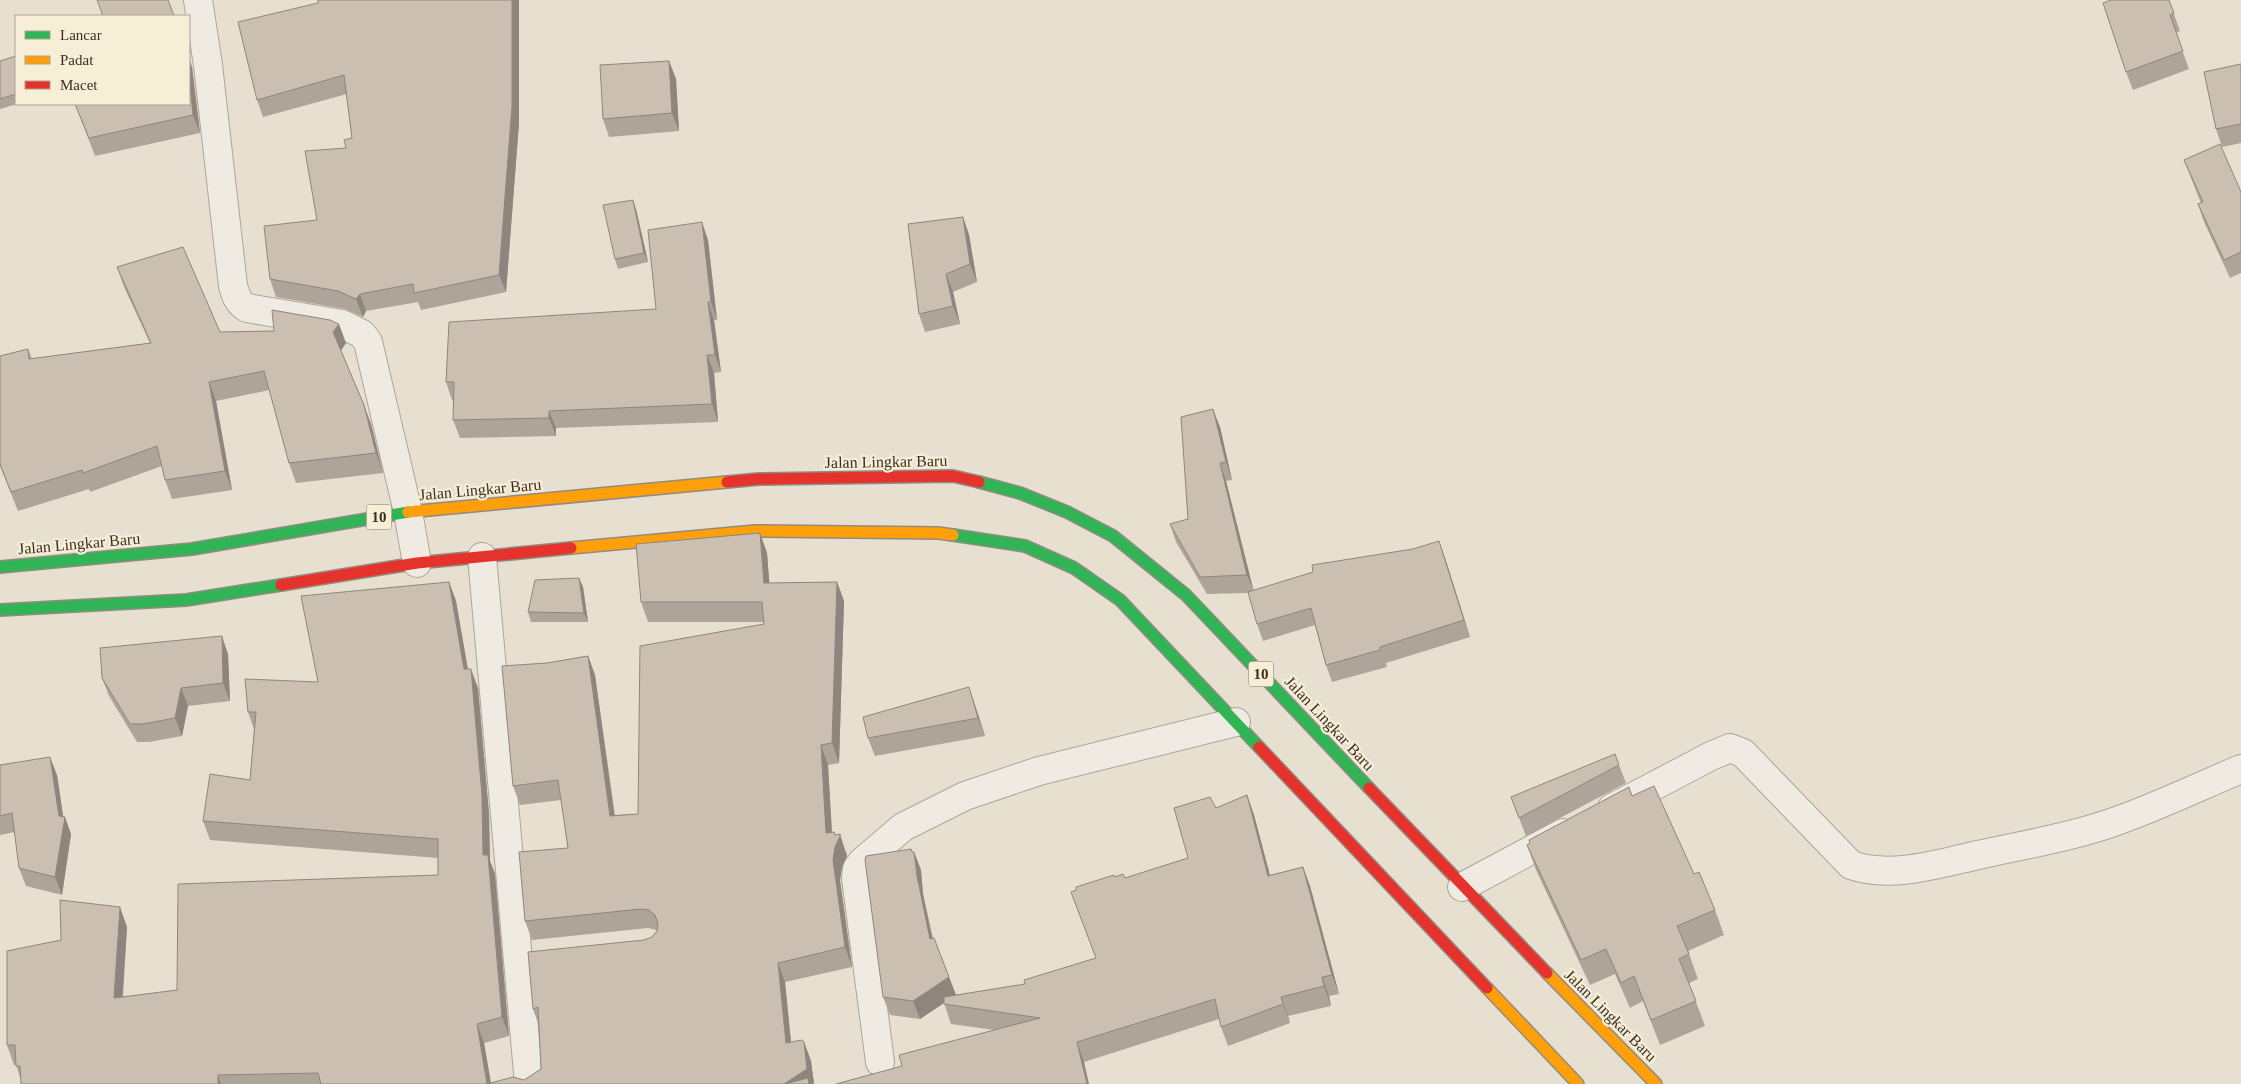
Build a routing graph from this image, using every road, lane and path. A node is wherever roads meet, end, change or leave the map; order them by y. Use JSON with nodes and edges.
{"nodes":[{"id":1,"x":198,"y":0,"type":"edge"},
{"id":2,"x":408,"y":512,"type":"junction"},
{"id":3,"x":482,"y":557,"type":"junction"},
{"id":4,"x":416,"y":563,"type":"junction"},
{"id":5,"x":0,"y":567,"type":"edge"},
{"id":6,"x":0,"y":610,"type":"edge"},
{"id":7,"x":1236,"y":722,"type":"junction"},
{"id":8,"x":2241,"y":770,"type":"edge"},
{"id":9,"x":1462,"y":887,"type":"junction"},
{"id":10,"x":547,"y":954,"type":"edge"},
{"id":11,"x":519,"y":957,"type":"junction"},
{"id":12,"x":880,"y":1062,"type":"dead end"},
{"id":13,"x":529,"y":1084,"type":"edge"},
{"id":14,"x":1578,"y":1084,"type":"edge"},
{"id":15,"x":1656,"y":1084,"type":"edge"}],
"edges":[{"from":1,"to":2,"type":"street"},
{"from":2,"to":4,"type":"street"},
{"from":2,"to":5,"type":"highway","name":"Jalan Lingkar Baru","number":"10"},
{"from":2,"to":9,"type":"highway","name":"Jalan Lingkar Baru","number":"10"},
{"from":3,"to":4,"type":"highway"},
{"from":3,"to":7,"type":"highway"},
{"from":3,"to":11,"type":"street"},
{"from":4,"to":6,"type":"highway"},
{"from":7,"to":12,"type":"street"},
{"from":7,"to":14,"type":"highway"},
{"from":8,"to":9,"type":"street"},
{"from":9,"to":15,"type":"highway","name":"Jalan Lingkar Baru","number":"10"},
{"from":10,"to":11,"type":"street"},
{"from":11,"to":13,"type":"street"}]}
